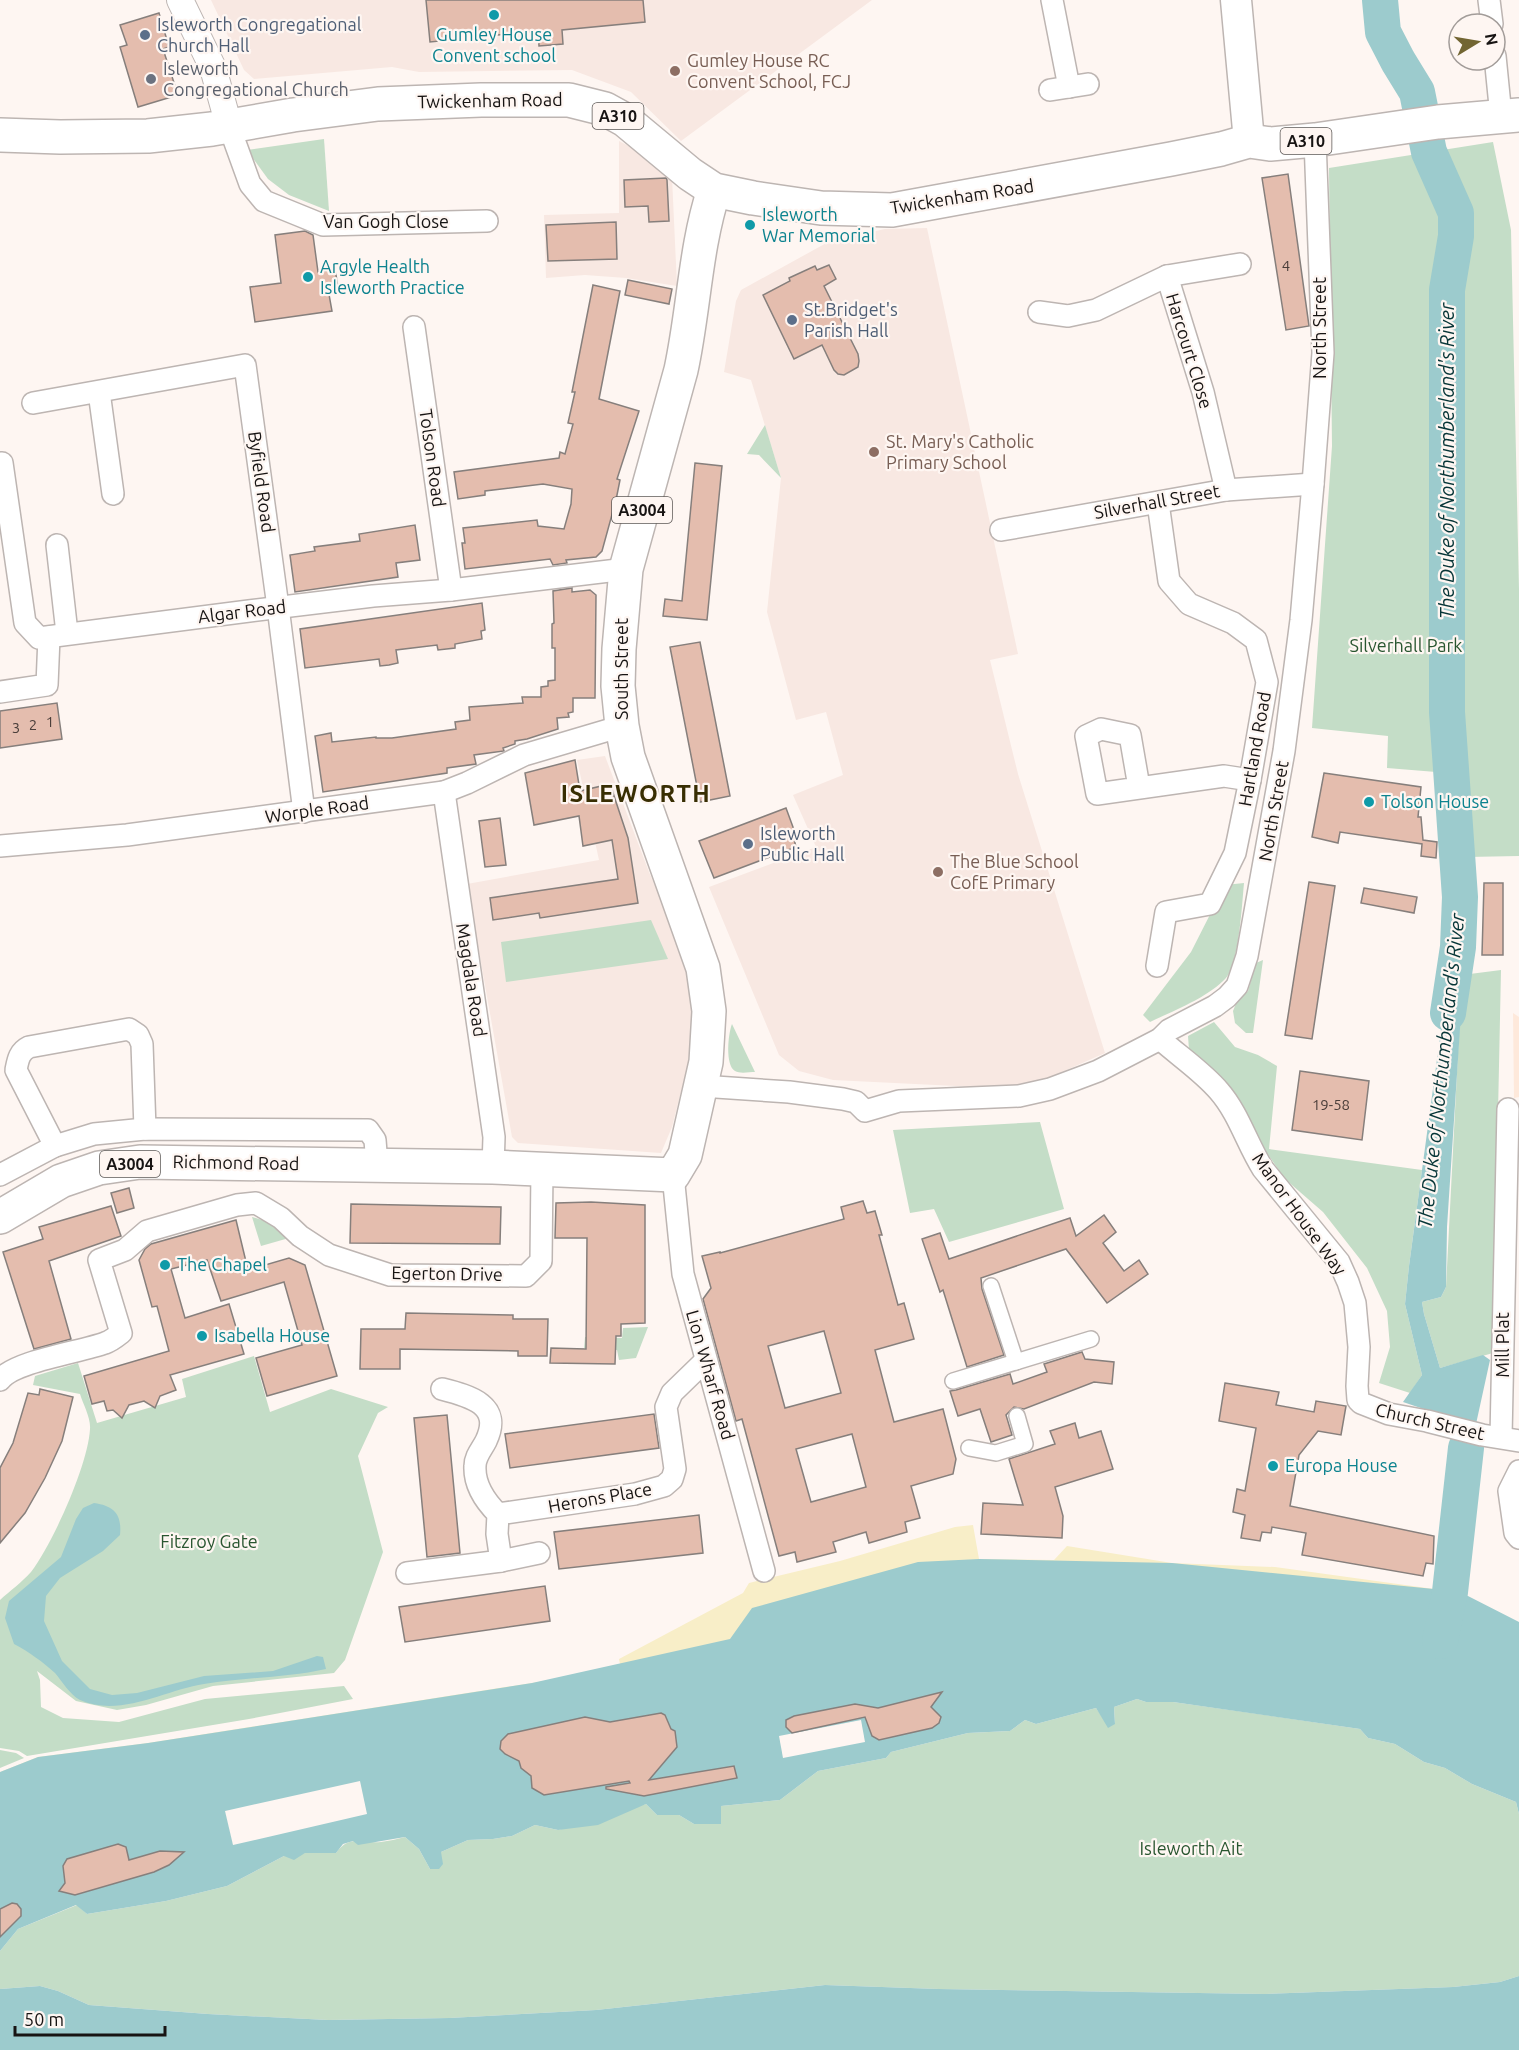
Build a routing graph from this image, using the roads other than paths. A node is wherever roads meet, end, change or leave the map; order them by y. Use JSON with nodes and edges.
{"nodes":[{"id":1,"x":180,"y":0,"type":"edge"},
{"id":2,"x":1052,"y":0,"type":"edge"},
{"id":3,"x":1236,"y":0,"type":"edge"},
{"id":4,"x":1499,"y":72,"type":"edge"},
{"id":5,"x":1069,"y":87,"type":"dead end"},
{"id":6,"x":1510,"y":116,"type":"edge"},
{"id":7,"x":229,"y":126,"type":"junction"},
{"id":8,"x":0,"y":135,"type":"edge"},
{"id":9,"x":1315,"y":140,"type":"junction"},
{"id":10,"x":1249,"y":141,"type":"junction"},
{"id":11,"x":714,"y":190,"type":"junction"},
{"id":12,"x":487,"y":221,"type":"dead end"},
{"id":13,"x":1240,"y":264,"type":"dead end"},
{"id":14,"x":1167,"y":276,"type":"junction"},
{"id":15,"x":1039,"y":312,"type":"dead end"},
{"id":16,"x":414,"y":327,"type":"dead end"},
{"id":17,"x":99,"y":392,"type":"junction"},
{"id":18,"x":33,"y":403,"type":"dead end"},
{"id":19,"x":2,"y":463,"type":"dead end"},
{"id":20,"x":1313,"y":484,"type":"junction"},
{"id":21,"x":1226,"y":490,"type":"junction"},
{"id":22,"x":113,"y":494,"type":"dead end"},
{"id":23,"x":1158,"y":503,"type":"junction"},
{"id":24,"x":1001,"y":530,"type":"dead end"},
{"id":25,"x":57,"y":545,"type":"dead end"},
{"id":26,"x":626,"y":569,"type":"junction"},
{"id":27,"x":450,"y":590,"type":"junction"},
{"id":28,"x":278,"y":607,"type":"junction"},
{"id":29,"x":58,"y":635,"type":"junction"},
{"id":30,"x":0,"y":692,"type":"edge"},
{"id":31,"x":622,"y":726,"type":"junction"},
{"id":32,"x":1250,"y":780,"type":"junction"},
{"id":33,"x":1139,"y":787,"type":"dead end"},
{"id":34,"x":444,"y":792,"type":"junction"},
{"id":35,"x":304,"y":812,"type":"junction"},
{"id":36,"x":0,"y":846,"type":"edge"},
{"id":37,"x":1157,"y":966,"type":"dead end"},
{"id":38,"x":1160,"y":1039,"type":"junction"},
{"id":39,"x":701,"y":1086,"type":"junction"},
{"id":40,"x":1508,"y":1109,"type":"dead end"},
{"id":41,"x":145,"y":1130,"type":"junction"},
{"id":42,"x":55,"y":1146,"type":"junction"},
{"id":43,"x":377,"y":1165,"type":"junction"},
{"id":44,"x":493,"y":1167,"type":"junction"},
{"id":45,"x":542,"y":1169,"type":"junction"},
{"id":46,"x":0,"y":1175,"type":"edge"},
{"id":47,"x":673,"y":1175,"type":"junction"},
{"id":48,"x":0,"y":1217,"type":"edge"},
{"id":49,"x":991,"y":1286,"type":"dead end"},
{"id":50,"x":1091,"y":1339,"type":"dead end"},
{"id":51,"x":705,"y":1361,"type":"junction"},
{"id":52,"x":1016,"y":1362,"type":"junction"},
{"id":53,"x":0,"y":1380,"type":"edge"},
{"id":54,"x":953,"y":1381,"type":"dead end"},
{"id":55,"x":1358,"y":1386,"type":"joint"},
{"id":56,"x":442,"y":1389,"type":"dead end"},
{"id":57,"x":1017,"y":1416,"type":"dead end"},
{"id":58,"x":1500,"y":1438,"type":"edge"},
{"id":59,"x":969,"y":1448,"type":"dead end"},
{"id":60,"x":1519,"y":1472,"type":"edge"},
{"id":61,"x":498,"y":1514,"type":"junction"},
{"id":62,"x":1519,"y":1538,"type":"edge"},
{"id":63,"x":539,"y":1553,"type":"dead end"},
{"id":64,"x":501,"y":1562,"type":"junction"},
{"id":65,"x":764,"y":1571,"type":"dead end"},
{"id":66,"x":407,"y":1573,"type":"dead end"}],
"edges":[{"from":1,"to":7,"type":"street"},
{"from":2,"to":5,"type":"street"},
{"from":3,"to":10,"type":"main road"},
{"from":4,"to":6,"type":"street"},
{"from":6,"to":9,"type":"main road","name":"Twickenham Road","number":"A310"},
{"from":7,"to":8,"type":"main road","name":"Twickenham Road","number":"A310"},
{"from":7,"to":11,"type":"main road","name":"Twickenham Road","number":"A310"},
{"from":7,"to":12,"type":"street","name":"Van Gogh Close"},
{"from":9,"to":10,"type":"main road","name":"Twickenham Road","number":"A310"},
{"from":9,"to":20,"type":"street","name":"North Street"},
{"from":10,"to":11,"type":"main road","name":"Twickenham Road","number":"A310"},
{"from":11,"to":26,"type":"main road","name":"South Street","number":"A3004"},
{"from":13,"to":14,"type":"street"},
{"from":14,"to":15,"type":"street","name":"Harcourt Close"},
{"from":14,"to":21,"type":"street","name":"Harcourt Close"},
{"from":16,"to":27,"type":"street","name":"Tolson Road"},
{"from":17,"to":18,"type":"street","name":"Byfield Road"},
{"from":17,"to":22,"type":"street"},
{"from":17,"to":28,"type":"street","name":"Byfield Road"},
{"from":19,"to":29,"type":"street"},
{"from":20,"to":21,"type":"street","name":"Silverhall Street"},
{"from":20,"to":38,"type":"street","name":"North Street"},
{"from":21,"to":23,"type":"street","name":"Silverhall Street"},
{"from":23,"to":24,"type":"street","name":"Silverhall Street"},
{"from":23,"to":32,"type":"street","name":"Hartland Road"},
{"from":25,"to":29,"type":"street"},
{"from":26,"to":27,"type":"street","name":"Algar Road"},
{"from":26,"to":31,"type":"main road","name":"South Street","number":"A3004"},
{"from":27,"to":28,"type":"street","name":"Algar Road"},
{"from":28,"to":29,"type":"street","name":"Algar Road"},
{"from":28,"to":35,"type":"street","name":"Byfield Road"},
{"from":29,"to":30,"type":"street"},
{"from":31,"to":34,"type":"street","name":"Worple Road"},
{"from":31,"to":39,"type":"main road","name":"South Street","number":"A3004"},
{"from":32,"to":33,"type":"street"},
{"from":32,"to":37,"type":"street","name":"Hartland Road"},
{"from":34,"to":35,"type":"street","name":"Worple Road"},
{"from":34,"to":44,"type":"street","name":"Magdala Road"},
{"from":35,"to":36,"type":"street","name":"Worple Road"},
{"from":38,"to":39,"type":"street","name":"North Street"},
{"from":38,"to":55,"type":"street","name":"Manor House Way"},
{"from":39,"to":47,"type":"main road","name":"South Street","number":"A3004"},
{"from":40,"to":58,"type":"street","name":"Mill Plat"},
{"from":41,"to":42,"type":"street","name":"Richmond Road"},
{"from":41,"to":42,"type":"street"},
{"from":41,"to":43,"type":"street","name":"Richmond Road"},
{"from":42,"to":46,"type":"street","name":"Richmond Road"},
{"from":43,"to":44,"type":"main road","name":"Richmond Road","number":"A3004"},
{"from":43,"to":48,"type":"main road","name":"Richmond Road","number":"A3004"},
{"from":44,"to":45,"type":"main road","name":"Richmond Road","number":"A3004"},
{"from":45,"to":47,"type":"main road","name":"Richmond Road","number":"A3004"},
{"from":45,"to":53,"type":"street","name":"Egerton Drive"},
{"from":47,"to":51,"type":"street","name":"Lion Wharf Road"},
{"from":49,"to":52,"type":"street"},
{"from":50,"to":52,"type":"street"},
{"from":51,"to":61,"type":"street","name":"Herons Place"},
{"from":51,"to":65,"type":"street","name":"Lion Wharf Road"},
{"from":52,"to":54,"type":"street"},
{"from":55,"to":58,"type":"street","name":"Church Street"},
{"from":56,"to":61,"type":"street"},
{"from":57,"to":59,"type":"street"},
{"from":60,"to":62,"type":"street"},
{"from":61,"to":64,"type":"street"},
{"from":63,"to":64,"type":"street"},
{"from":64,"to":66,"type":"street"}]}
